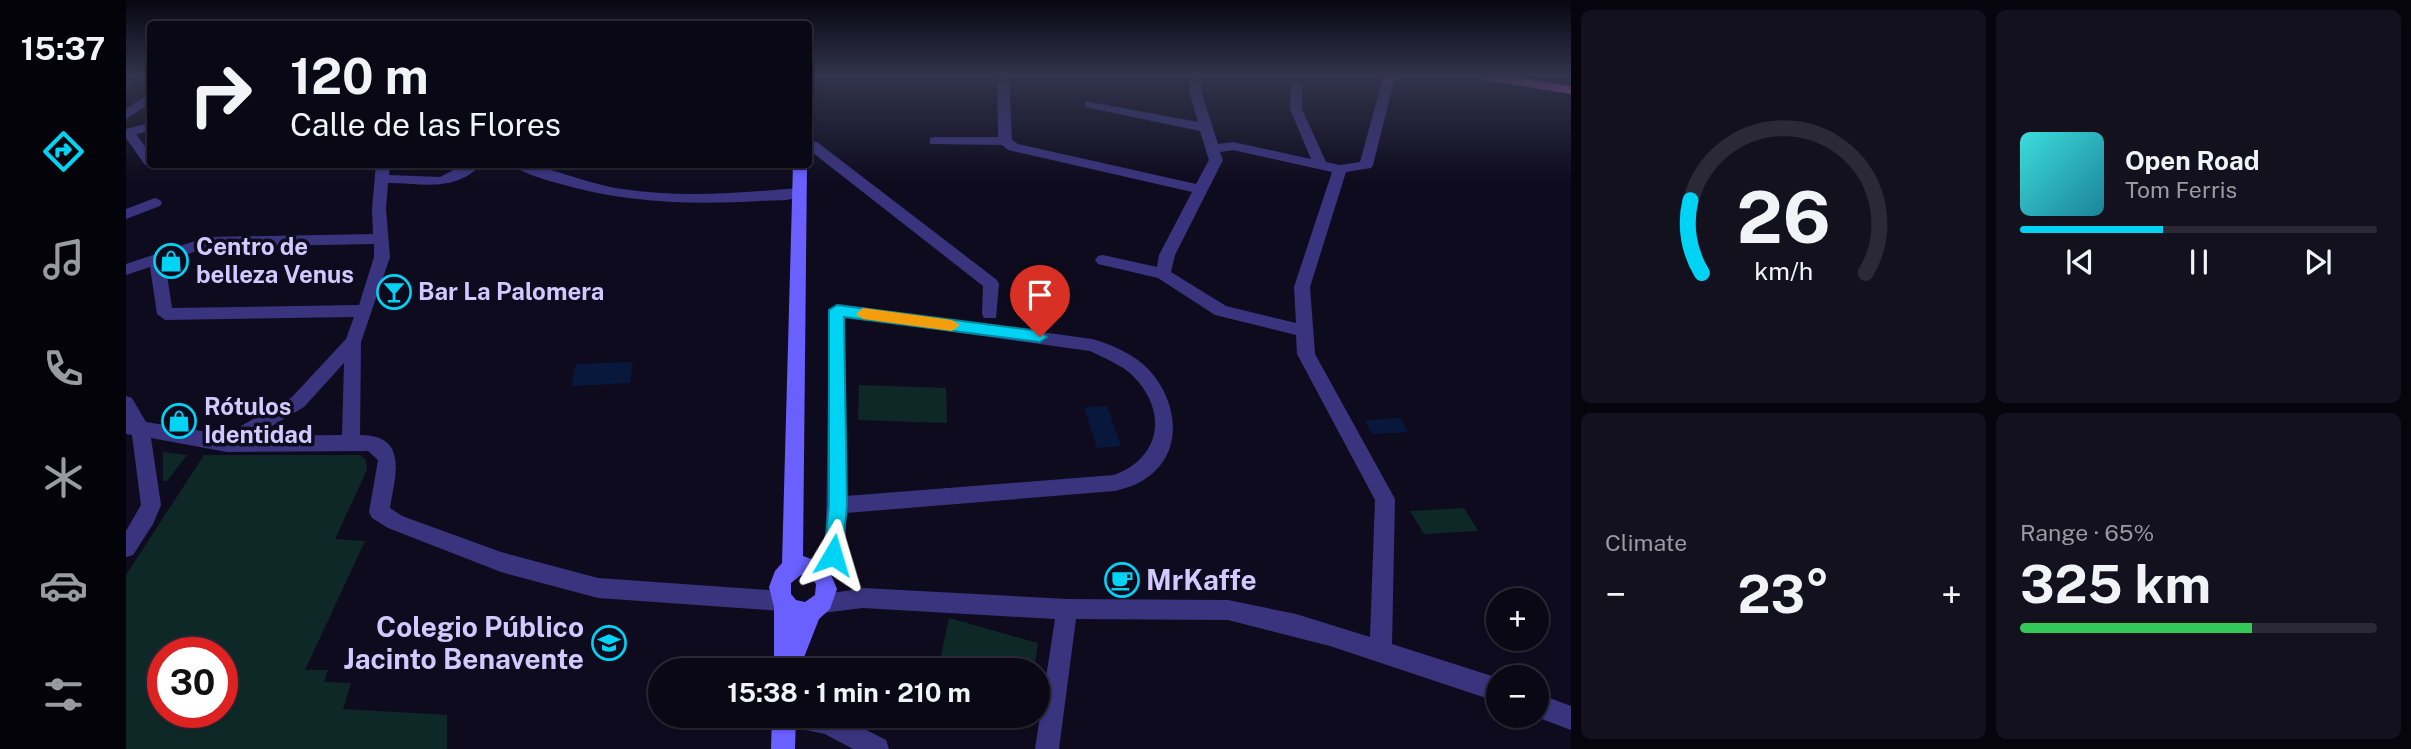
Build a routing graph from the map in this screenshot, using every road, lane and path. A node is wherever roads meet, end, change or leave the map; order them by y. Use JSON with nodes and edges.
{"nodes":[{"id":1,"x":1004,"y":111,"type":"edge"},
{"id":2,"x":1122,"y":111,"type":"edge"},
{"id":3,"x":1201,"y":111,"type":"edge"},
{"id":4,"x":1297,"y":111,"type":"edge"},
{"id":5,"x":1381,"y":111,"type":"edge"},
{"id":6,"x":147,"y":128,"type":"edge"},
{"id":7,"x":1207,"y":128,"type":"junction"},
{"id":8,"x":127,"y":133,"type":"edge"},
{"id":9,"x":935,"y":141,"type":"dead end"},
{"id":10,"x":1005,"y":141,"type":"junction"},
{"id":11,"x":812,"y":145,"type":"edge"},
{"id":12,"x":1214,"y":149,"type":"junction"},
{"id":13,"x":147,"y":158,"type":"edge"},
{"id":14,"x":1320,"y":163,"type":"junction"},
{"id":15,"x":469,"y":168,"type":"edge"},
{"id":16,"x":527,"y":168,"type":"edge"},
{"id":17,"x":800,"y":168,"type":"edge"},
{"id":18,"x":1340,"y":169,"type":"junction"},
{"id":19,"x":383,"y":172,"type":"edge"},
{"id":20,"x":1202,"y":190,"type":"junction"},
{"id":21,"x":799,"y":193,"type":"junction"},
{"id":22,"x":155,"y":203,"type":"dead end"},
{"id":23,"x":126,"y":214,"type":"edge"},
{"id":24,"x":382,"y":240,"type":"junction"},
{"id":25,"x":157,"y":259,"type":"junction"},
{"id":26,"x":1103,"y":260,"type":"dead end"},
{"id":27,"x":126,"y":270,"type":"edge"},
{"id":28,"x":1163,"y":274,"type":"junction"},
{"id":29,"x":364,"y":311,"type":"junction"},
{"id":30,"x":990,"y":314,"type":"dead end"},
{"id":31,"x":1305,"y":331,"type":"junction"},
{"id":32,"x":353,"y":342,"type":"junction"},
{"id":33,"x":126,"y":403,"type":"edge"},
{"id":34,"x":133,"y":427,"type":"edge"},
{"id":35,"x":351,"y":442,"type":"junction"},
{"id":36,"x":236,"y":444,"type":"junction"},
{"id":37,"x":838,"y":505,"type":"junction"},
{"id":38,"x":126,"y":548,"type":"edge"},
{"id":39,"x":803,"y":589,"type":"junction"},
{"id":40,"x":1067,"y":609,"type":"junction"},
{"id":41,"x":1381,"y":652,"type":"junction"},
{"id":42,"x":791,"y":658,"type":"edge"},
{"id":43,"x":1486,"y":687,"type":"edge"},
{"id":44,"x":1549,"y":710,"type":"edge"},
{"id":45,"x":1571,"y":718,"type":"edge"},
{"id":46,"x":784,"y":728,"type":"edge"},
{"id":47,"x":837,"y":728,"type":"edge"},
{"id":48,"x":783,"y":749,"type":"edge"},
{"id":49,"x":877,"y":749,"type":"edge"},
{"id":50,"x":1047,"y":749,"type":"edge"}],
"edges":[{"from":1,"to":10,"type":"street"},
{"from":2,"to":7,"type":"street"},
{"from":3,"to":7,"type":"street"},
{"from":4,"to":14,"type":"street"},
{"from":5,"to":18,"type":"street"},
{"from":6,"to":8,"type":"street"},
{"from":7,"to":12,"type":"street"},
{"from":8,"to":13,"type":"street"},
{"from":9,"to":10,"type":"street"},
{"from":10,"to":20,"type":"street"},
{"from":11,"to":30,"type":"street"},
{"from":12,"to":14,"type":"street"},
{"from":12,"to":20,"type":"street"},
{"from":14,"to":18,"type":"street"},
{"from":15,"to":19,"type":"street"},
{"from":16,"to":21,"type":"street"},
{"from":17,"to":21,"type":"main road"},
{"from":18,"to":31,"type":"street"},
{"from":19,"to":24,"type":"street"},
{"from":20,"to":28,"type":"street"},
{"from":21,"to":39,"type":"main road"},
{"from":22,"to":23,"type":"street"},
{"from":24,"to":25,"type":"street"},
{"from":24,"to":29,"type":"street"},
{"from":25,"to":27,"type":"street"},
{"from":25,"to":29,"type":"street"},
{"from":26,"to":28,"type":"street"},
{"from":28,"to":31,"type":"street"},
{"from":29,"to":32,"type":"street"},
{"from":31,"to":41,"type":"street"},
{"from":32,"to":35,"type":"street"},
{"from":32,"to":36,"type":"street"},
{"from":33,"to":34,"type":"street"},
{"from":34,"to":36,"type":"street"},
{"from":34,"to":38,"type":"street"},
{"from":35,"to":36,"type":"street"},
{"from":35,"to":39,"type":"street"},
{"from":37,"to":37,"type":"street"},
{"from":37,"to":39,"type":"street"},
{"from":39,"to":40,"type":"street"},
{"from":39,"to":42,"type":"main road"},
{"from":40,"to":41,"type":"street"},
{"from":40,"to":50,"type":"street"},
{"from":41,"to":43,"type":"street"},
{"from":44,"to":45,"type":"street"},
{"from":46,"to":48,"type":"main road"},
{"from":47,"to":49,"type":"street"}]}
